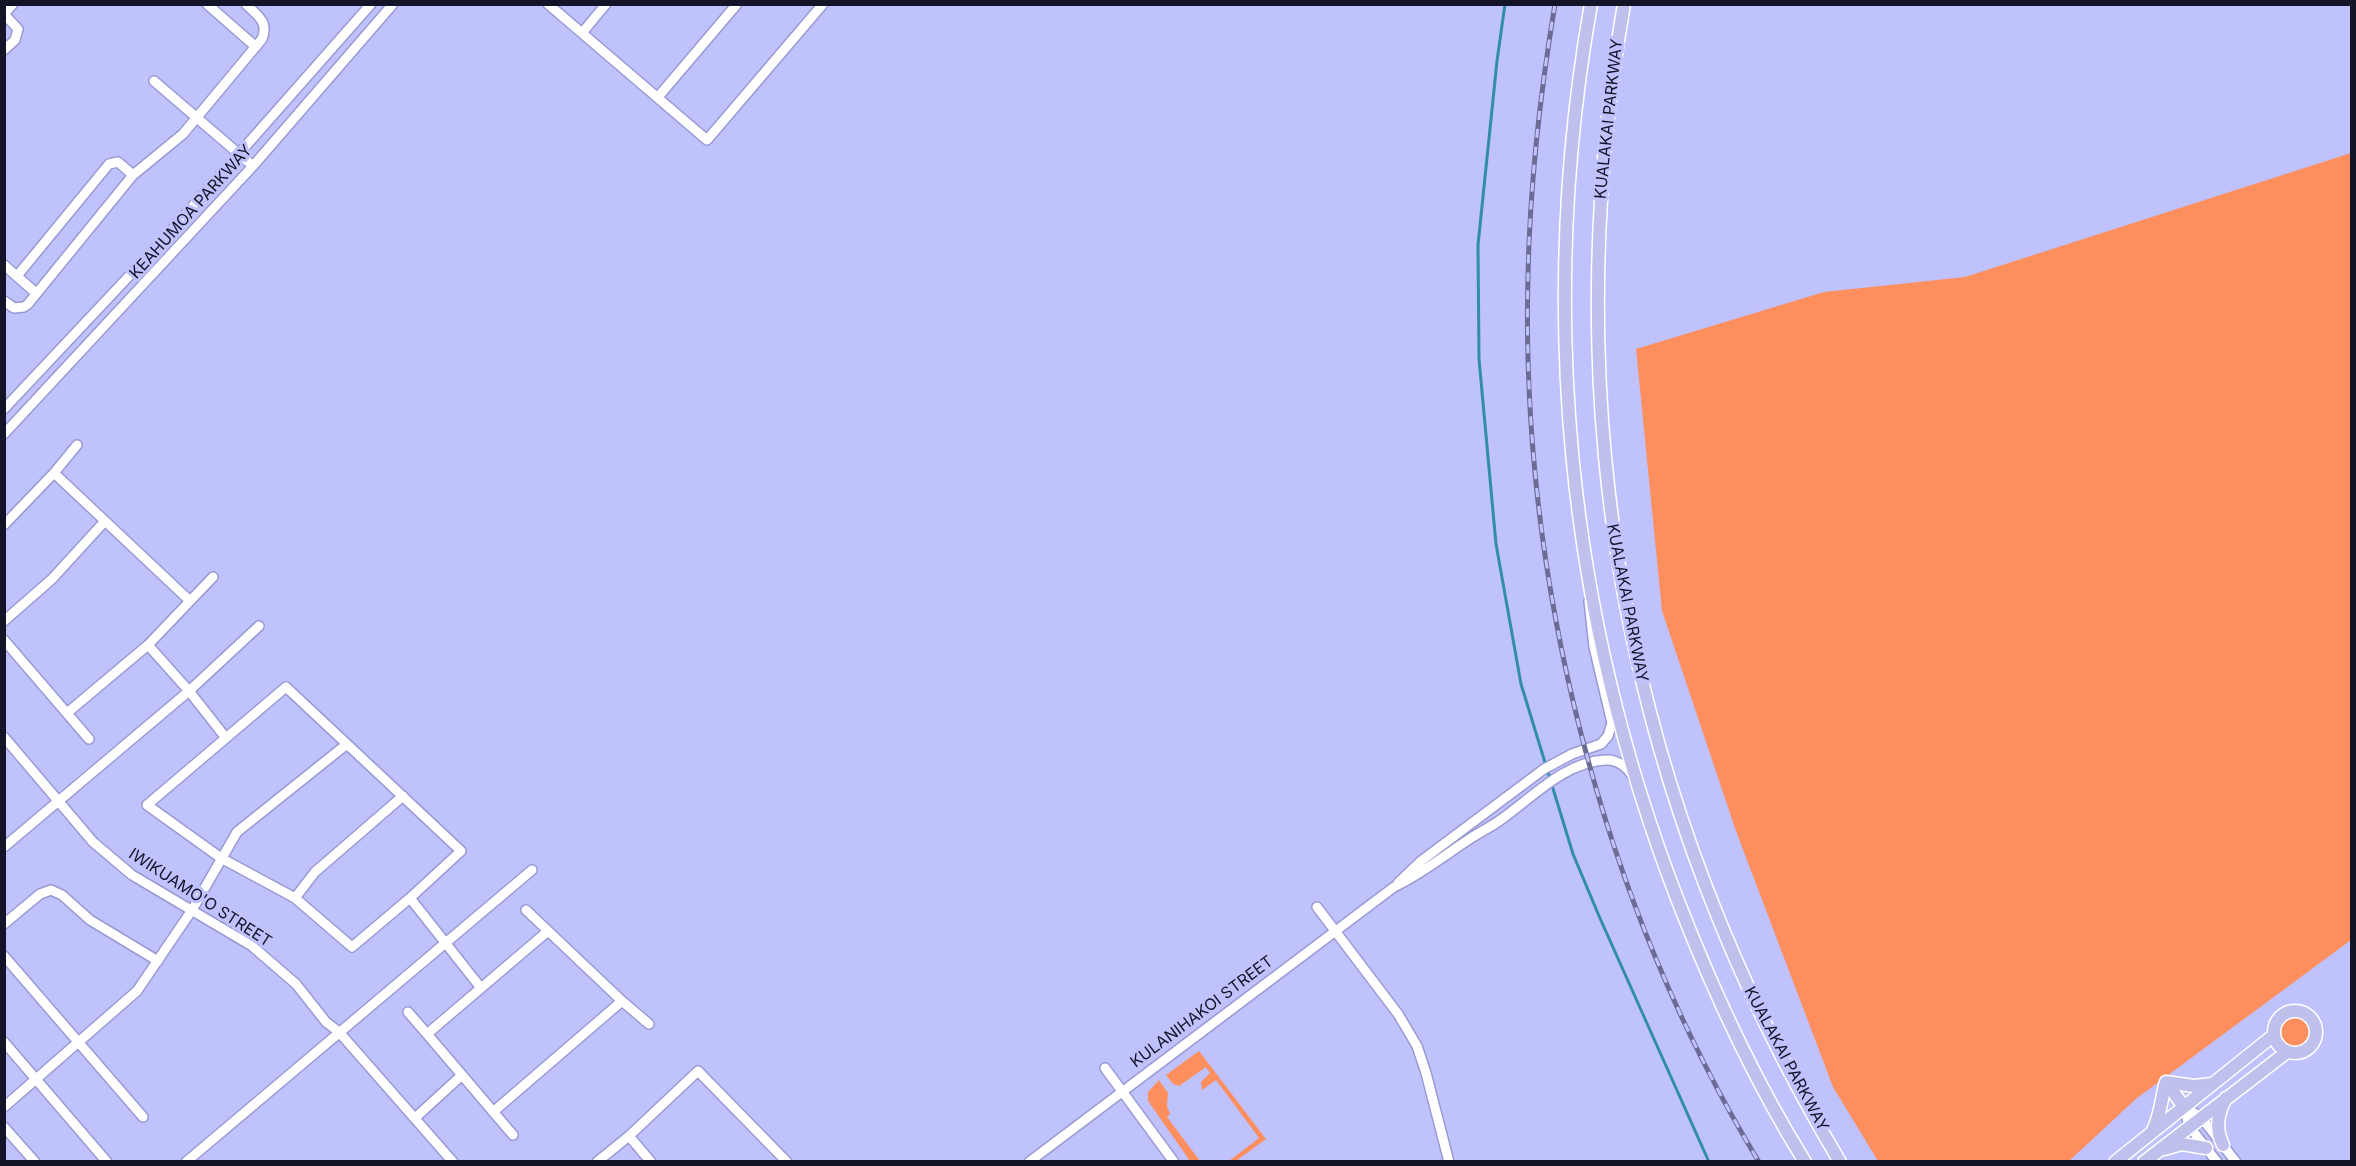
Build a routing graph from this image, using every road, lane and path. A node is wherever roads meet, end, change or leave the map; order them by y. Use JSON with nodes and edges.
{"nodes":[{"id":1,"x":13,"y":4,"type":"edge"},
{"id":2,"x":207,"y":4,"type":"edge"},
{"id":3,"x":246,"y":4,"type":"edge"},
{"id":4,"x":371,"y":4,"type":"edge"},
{"id":5,"x":393,"y":4,"type":"edge"},
{"id":6,"x":548,"y":4,"type":"edge"},
{"id":7,"x":606,"y":4,"type":"edge"},
{"id":8,"x":737,"y":4,"type":"edge"},
{"id":9,"x":823,"y":4,"type":"edge"},
{"id":10,"x":1591,"y":4,"type":"edge"},
{"id":11,"x":1624,"y":4,"type":"edge"},
{"id":12,"x":582,"y":33,"type":"junction"},
{"id":13,"x":256,"y":46,"type":"junction"},
{"id":14,"x":4,"y":50,"type":"edge"},
{"id":15,"x":154,"y":81,"type":"dead end"},
{"id":16,"x":658,"y":97,"type":"junction"},
{"id":17,"x":196,"y":119,"type":"junction"},
{"id":18,"x":239,"y":155,"type":"junction"},
{"id":19,"x":253,"y":166,"type":"junction"},
{"id":20,"x":133,"y":175,"type":"junction"},
{"id":21,"x":4,"y":265,"type":"edge"},
{"id":22,"x":16,"y":276,"type":"junction"},
{"id":23,"x":36,"y":293,"type":"junction"},
{"id":24,"x":4,"y":301,"type":"edge"},
{"id":25,"x":4,"y":409,"type":"edge"},
{"id":26,"x":4,"y":434,"type":"edge"},
{"id":27,"x":77,"y":445,"type":"dead end"},
{"id":28,"x":54,"y":473,"type":"junction"},
{"id":29,"x":105,"y":521,"type":"junction"},
{"id":30,"x":4,"y":525,"type":"edge"},
{"id":31,"x":1586,"y":564,"type":"junction"},
{"id":32,"x":213,"y":577,"type":"dead end"},
{"id":33,"x":190,"y":601,"type":"junction"},
{"id":34,"x":4,"y":621,"type":"edge"},
{"id":35,"x":259,"y":626,"type":"dead end"},
{"id":36,"x":4,"y":640,"type":"edge"},
{"id":37,"x":148,"y":645,"type":"junction"},
{"id":38,"x":189,"y":691,"type":"junction"},
{"id":39,"x":67,"y":713,"type":"junction"},
{"id":40,"x":4,"y":736,"type":"edge"},
{"id":41,"x":226,"y":738,"type":"junction"},
{"id":42,"x":89,"y":739,"type":"dead end"},
{"id":43,"x":347,"y":744,"type":"junction"},
{"id":44,"x":1638,"y":788,"type":"junction"},
{"id":45,"x":403,"y":796,"type":"junction"},
{"id":46,"x":60,"y":801,"type":"junction"},
{"id":47,"x":4,"y":847,"type":"edge"},
{"id":48,"x":221,"y":858,"type":"junction"},
{"id":49,"x":532,"y":870,"type":"dead end"},
{"id":50,"x":1394,"y":887,"type":"junction"},
{"id":51,"x":295,"y":898,"type":"junction"},
{"id":52,"x":410,"y":898,"type":"junction"},
{"id":53,"x":1317,"y":907,"type":"dead end"},
{"id":54,"x":192,"y":910,"type":"junction"},
{"id":55,"x":526,"y":910,"type":"dead end"},
{"id":56,"x":4,"y":924,"type":"edge"},
{"id":57,"x":548,"y":931,"type":"junction"},
{"id":58,"x":1335,"y":931,"type":"junction"},
{"id":59,"x":445,"y":943,"type":"junction"},
{"id":60,"x":4,"y":956,"type":"edge"},
{"id":61,"x":158,"y":961,"type":"junction"},
{"id":62,"x":482,"y":988,"type":"junction"},
{"id":63,"x":622,"y":1001,"type":"junction"},
{"id":64,"x":408,"y":1012,"type":"dead end"},
{"id":65,"x":649,"y":1024,"type":"dead end"},
{"id":66,"x":339,"y":1032,"type":"junction"},
{"id":67,"x":427,"y":1034,"type":"junction"},
{"id":68,"x":2274,"y":1035,"type":"junction"},
{"id":69,"x":4,"y":1042,"type":"edge"},
{"id":70,"x":79,"y":1043,"type":"junction"},
{"id":71,"x":2287,"y":1052,"type":"junction"},
{"id":72,"x":1105,"y":1068,"type":"dead end"},
{"id":73,"x":462,"y":1075,"type":"junction"},
{"id":74,"x":36,"y":1079,"type":"junction"},
{"id":75,"x":2166,"y":1082,"type":"junction"},
{"id":76,"x":2215,"y":1083,"type":"junction"},
{"id":77,"x":1122,"y":1091,"type":"junction"},
{"id":78,"x":2228,"y":1096,"type":"junction"},
{"id":79,"x":4,"y":1107,"type":"edge"},
{"id":80,"x":2184,"y":1107,"type":"junction"},
{"id":81,"x":493,"y":1112,"type":"junction"},
{"id":82,"x":143,"y":1117,"type":"dead end"},
{"id":83,"x":2201,"y":1117,"type":"junction"},
{"id":84,"x":414,"y":1118,"type":"junction"},
{"id":85,"x":2189,"y":1126,"type":"junction"},
{"id":86,"x":4,"y":1127,"type":"edge"},
{"id":87,"x":2150,"y":1134,"type":"junction"},
{"id":88,"x":513,"y":1135,"type":"dead end"},
{"id":89,"x":629,"y":1136,"type":"junction"},
{"id":90,"x":2223,"y":1145,"type":"junction"},
{"id":91,"x":2206,"y":1148,"type":"junction"},
{"id":92,"x":2157,"y":1151,"type":"junction"},
{"id":93,"x":35,"y":1161,"type":"edge"},
{"id":94,"x":107,"y":1161,"type":"edge"},
{"id":95,"x":186,"y":1161,"type":"edge"},
{"id":96,"x":453,"y":1161,"type":"edge"},
{"id":97,"x":597,"y":1161,"type":"edge"},
{"id":98,"x":651,"y":1161,"type":"edge"},
{"id":99,"x":787,"y":1161,"type":"edge"},
{"id":100,"x":1029,"y":1161,"type":"edge"},
{"id":101,"x":1174,"y":1161,"type":"edge"},
{"id":102,"x":1449,"y":1161,"type":"edge"},
{"id":103,"x":1805,"y":1161,"type":"edge"},
{"id":104,"x":1840,"y":1161,"type":"edge"},
{"id":105,"x":2115,"y":1161,"type":"edge"},
{"id":106,"x":2144,"y":1161,"type":"edge"},
{"id":107,"x":2217,"y":1161,"type":"edge"},
{"id":108,"x":2236,"y":1161,"type":"edge"}],
"edges":[{"from":1,"to":14,"type":"street"},
{"from":2,"to":13,"type":"street"},
{"from":3,"to":13,"type":"street"},
{"from":4,"to":18,"type":"street","name":"KEAHUMOA PARKWAY"},
{"from":5,"to":19,"type":"street","name":"KEAHUMOA PARKWAY"},
{"from":6,"to":12,"type":"street"},
{"from":7,"to":12,"type":"street"},
{"from":8,"to":16,"type":"street"},
{"from":9,"to":16,"type":"street"},
{"from":10,"to":31,"type":"main road","name":"KUALAKAI PARKWAY"},
{"from":11,"to":104,"type":"main road","name":"KUALAKAI PARKWAY"},
{"from":12,"to":16,"type":"street"},
{"from":13,"to":17,"type":"street"},
{"from":15,"to":17,"type":"street"},
{"from":17,"to":18,"type":"street"},
{"from":17,"to":20,"type":"street"},
{"from":18,"to":19,"type":"street"},
{"from":18,"to":25,"type":"street","name":"KEAHUMOA PARKWAY"},
{"from":19,"to":26,"type":"street","name":"KEAHUMOA PARKWAY"},
{"from":20,"to":22,"type":"street"},
{"from":20,"to":23,"type":"street"},
{"from":21,"to":22,"type":"street"},
{"from":22,"to":23,"type":"street"},
{"from":23,"to":24,"type":"street"},
{"from":27,"to":28,"type":"street"},
{"from":28,"to":29,"type":"street"},
{"from":28,"to":30,"type":"street"},
{"from":29,"to":33,"type":"street"},
{"from":29,"to":34,"type":"street"},
{"from":31,"to":44,"type":"main road","name":"KUALAKAI PARKWAY"},
{"from":31,"to":50,"type":"street","name":"KULANIHAKOI STREET"},
{"from":32,"to":33,"type":"street"},
{"from":33,"to":37,"type":"street"},
{"from":35,"to":38,"type":"street"},
{"from":36,"to":39,"type":"street"},
{"from":37,"to":38,"type":"street"},
{"from":37,"to":39,"type":"street"},
{"from":38,"to":41,"type":"street"},
{"from":38,"to":46,"type":"street"},
{"from":39,"to":42,"type":"street"},
{"from":40,"to":46,"type":"street","name":"IWIKUAMO'O STREET"},
{"from":41,"to":43,"type":"street"},
{"from":41,"to":48,"type":"street"},
{"from":43,"to":45,"type":"street"},
{"from":43,"to":48,"type":"street"},
{"from":44,"to":50,"type":"street","name":"KULANIHAKOI STREET"},
{"from":44,"to":103,"type":"main road","name":"KUALAKAI PARKWAY"},
{"from":45,"to":51,"type":"street"},
{"from":45,"to":52,"type":"street"},
{"from":46,"to":47,"type":"street"},
{"from":46,"to":54,"type":"street","name":"IWIKUAMO'O STREET"},
{"from":48,"to":51,"type":"street"},
{"from":48,"to":54,"type":"street"},
{"from":49,"to":59,"type":"street"},
{"from":50,"to":58,"type":"street","name":"KULANIHAKOI STREET"},
{"from":51,"to":52,"type":"street"},
{"from":52,"to":59,"type":"street"},
{"from":53,"to":58,"type":"street"},
{"from":54,"to":61,"type":"street"},
{"from":54,"to":66,"type":"street","name":"IWIKUAMO'O STREET"},
{"from":55,"to":57,"type":"street"},
{"from":56,"to":61,"type":"street"},
{"from":57,"to":62,"type":"street"},
{"from":57,"to":63,"type":"street"},
{"from":58,"to":77,"type":"street","name":"KULANIHAKOI STREET"},
{"from":58,"to":102,"type":"street"},
{"from":59,"to":62,"type":"street"},
{"from":59,"to":66,"type":"street"},
{"from":60,"to":70,"type":"street"},
{"from":61,"to":70,"type":"street"},
{"from":62,"to":67,"type":"street"},
{"from":63,"to":65,"type":"street"},
{"from":63,"to":81,"type":"street"},
{"from":64,"to":67,"type":"street"},
{"from":66,"to":84,"type":"street","name":"IWIKUAMO'O STREET"},
{"from":66,"to":95,"type":"street"},
{"from":67,"to":73,"type":"street"},
{"from":68,"to":71,"type":"main road"},
{"from":68,"to":71,"type":"main road"},
{"from":68,"to":76,"type":"main road"},
{"from":69,"to":74,"type":"street"},
{"from":70,"to":74,"type":"street"},
{"from":70,"to":82,"type":"street"},
{"from":71,"to":78,"type":"main road"},
{"from":72,"to":77,"type":"street"},
{"from":73,"to":81,"type":"street"},
{"from":73,"to":84,"type":"street"},
{"from":74,"to":79,"type":"street"},
{"from":74,"to":94,"type":"street"},
{"from":75,"to":76,"type":"main road"},
{"from":75,"to":80,"type":"main road"},
{"from":75,"to":87,"type":"main road"},
{"from":76,"to":80,"type":"main road"},
{"from":77,"to":100,"type":"street","name":"KULANIHAKOI STREET"},
{"from":77,"to":101,"type":"street"},
{"from":78,"to":83,"type":"main road"},
{"from":78,"to":90,"type":"main road"},
{"from":80,"to":83,"type":"street"},
{"from":80,"to":85,"type":"street"},
{"from":80,"to":87,"type":"main road"},
{"from":81,"to":88,"type":"street"},
{"from":83,"to":85,"type":"main road"},
{"from":83,"to":90,"type":"street"},
{"from":84,"to":96,"type":"street","name":"IWIKUAMO'O STREET"},
{"from":85,"to":91,"type":"street"},
{"from":85,"to":92,"type":"main road"},
{"from":86,"to":93,"type":"street"},
{"from":87,"to":105,"type":"main road"},
{"from":89,"to":97,"type":"street"},
{"from":89,"to":98,"type":"street"},
{"from":89,"to":99,"type":"street"},
{"from":90,"to":108,"type":"street"},
{"from":91,"to":92,"type":"main road"},
{"from":91,"to":107,"type":"street"},
{"from":92,"to":106,"type":"main road"}]}
